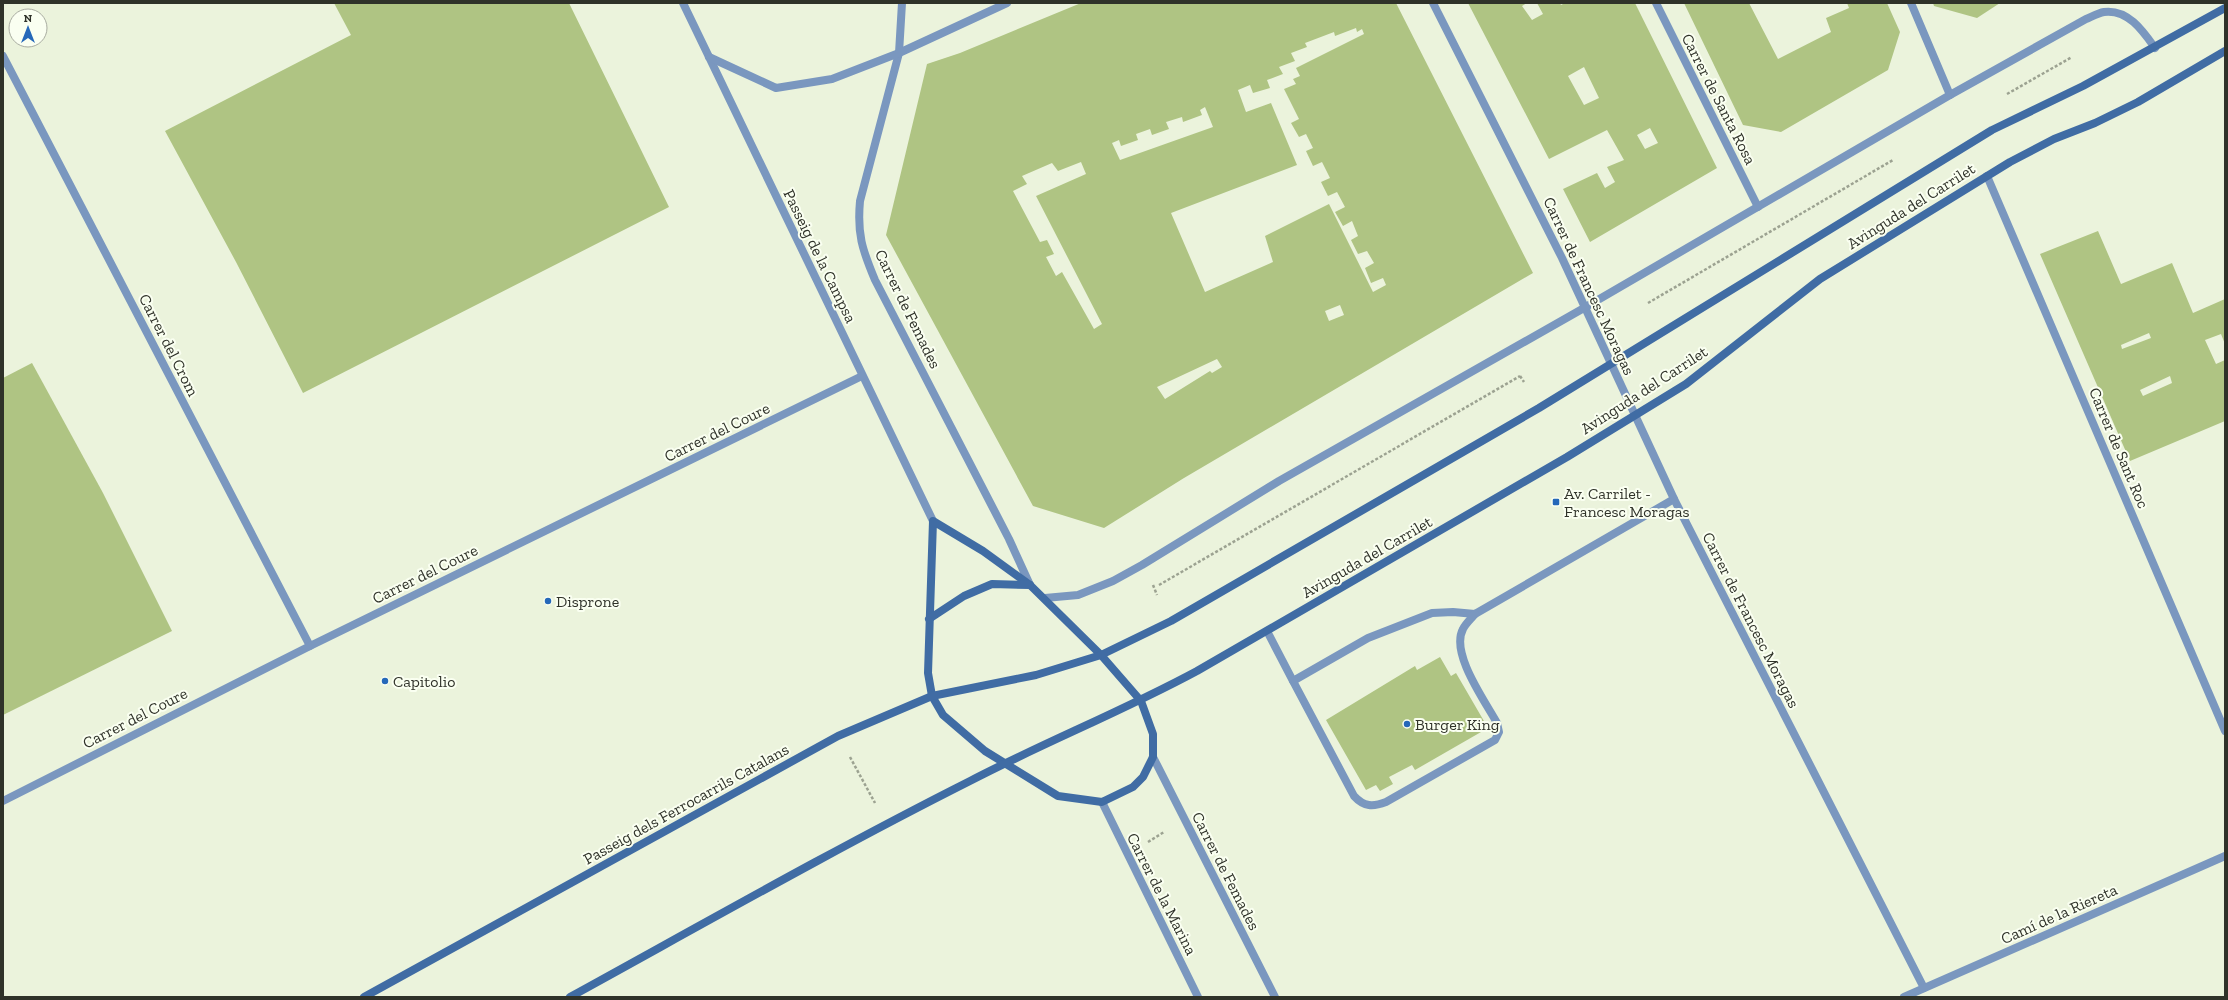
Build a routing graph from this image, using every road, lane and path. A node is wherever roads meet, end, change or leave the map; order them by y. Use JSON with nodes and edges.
{"nodes":[{"id":1,"x":683,"y":3,"type":"edge"},
{"id":2,"x":902,"y":3,"type":"edge"},
{"id":3,"x":1007,"y":3,"type":"edge"},
{"id":4,"x":1433,"y":3,"type":"edge"},
{"id":5,"x":1656,"y":3,"type":"edge"},
{"id":6,"x":1911,"y":3,"type":"edge"},
{"id":7,"x":2225,"y":8,"type":"edge"},
{"id":8,"x":2155,"y":48,"type":"junction"},
{"id":9,"x":2225,"y":51,"type":"edge"},
{"id":10,"x":899,"y":53,"type":"junction"},
{"id":11,"x":3,"y":56,"type":"edge"},
{"id":12,"x":709,"y":57,"type":"junction"},
{"id":13,"x":1950,"y":95,"type":"junction"},
{"id":14,"x":1987,"y":176,"type":"junction"},
{"id":15,"x":1758,"y":207,"type":"junction"},
{"id":16,"x":1646,"y":299,"type":"dead end"},
{"id":17,"x":1584,"y":308,"type":"junction"},
{"id":18,"x":1652,"y":309,"type":"dead end"},
{"id":19,"x":1610,"y":364,"type":"junction"},
{"id":20,"x":1516,"y":370,"type":"dead end"},
{"id":21,"x":862,"y":376,"type":"junction"},
{"id":22,"x":1520,"y":376,"type":"junction"},
{"id":23,"x":1524,"y":382,"type":"dead end"},
{"id":24,"x":1635,"y":415,"type":"junction"},
{"id":25,"x":1674,"y":499,"type":"junction"},
{"id":26,"x":933,"y":521,"type":"junction"},
{"id":27,"x":1030,"y":585,"type":"junction"},
{"id":28,"x":1157,"y":594,"type":"dead end"},
{"id":29,"x":1045,"y":598,"type":"junction"},
{"id":30,"x":1475,"y":614,"type":"junction"},
{"id":31,"x":929,"y":619,"type":"junction"},
{"id":32,"x":1267,"y":631,"type":"junction"},
{"id":33,"x":310,"y":646,"type":"junction"},
{"id":34,"x":1101,"y":655,"type":"junction"},
{"id":35,"x":1036,"y":675,"type":"joint"},
{"id":36,"x":1293,"y":681,"type":"junction"},
{"id":37,"x":932,"y":696,"type":"junction"},
{"id":38,"x":1141,"y":701,"type":"junction"},
{"id":39,"x":2225,"y":730,"type":"edge"},
{"id":40,"x":850,"y":757,"type":"dead end"},
{"id":41,"x":1153,"y":757,"type":"junction"},
{"id":42,"x":1004,"y":763,"type":"junction"},
{"id":43,"x":3,"y":801,"type":"edge"},
{"id":44,"x":1102,"y":802,"type":"junction"},
{"id":45,"x":875,"y":803,"type":"dead end"},
{"id":46,"x":1166,"y":830,"type":"dead end"},
{"id":47,"x":1144,"y":844,"type":"dead end"},
{"id":48,"x":2225,"y":856,"type":"edge"},
{"id":49,"x":1924,"y":988,"type":"junction"},
{"id":50,"x":364,"y":997,"type":"edge"},
{"id":51,"x":570,"y":997,"type":"edge"},
{"id":52,"x":1198,"y":997,"type":"edge"},
{"id":53,"x":1274,"y":997,"type":"edge"},
{"id":54,"x":1904,"y":997,"type":"edge"}],
"edges":[{"from":1,"to":12,"type":"street","name":"Passeig de la Campsa"},
{"from":2,"to":10,"type":"street","name":"Carrer de Femades"},
{"from":3,"to":10,"type":"street"},
{"from":4,"to":17,"type":"street","name":"Carrer de Francesc Moragas"},
{"from":5,"to":15,"type":"street","name":"Carrer de Santa Rosa"},
{"from":6,"to":13,"type":"street"},
{"from":7,"to":8,"type":"main road","name":"Avinguda del Carrilet"},
{"from":8,"to":13,"type":"street"},
{"from":8,"to":19,"type":"main road","name":"Avinguda del Carrilet"},
{"from":9,"to":14,"type":"main road","name":"Avinguda del Carrilet"},
{"from":10,"to":12,"type":"street"},
{"from":10,"to":27,"type":"street","name":"Carrer de Femades"},
{"from":11,"to":33,"type":"street","name":"Carrer del Crom"},
{"from":12,"to":21,"type":"street","name":"Passeig de la Campsa"},
{"from":13,"to":15,"type":"street"},
{"from":14,"to":24,"type":"main road","name":"Avinguda del Carrilet"},
{"from":14,"to":39,"type":"street","name":"Carrer de Sant Roc"},
{"from":15,"to":17,"type":"street"},
{"from":16,"to":18,"type":"path"},
{"from":17,"to":19,"type":"street","name":"Carrer de Francesc Moragas"},
{"from":17,"to":29,"type":"street"},
{"from":19,"to":24,"type":"street","name":"Carrer de Francesc Moragas"},
{"from":19,"to":34,"type":"main road","name":"Avinguda del Carrilet"},
{"from":20,"to":22,"type":"path"},
{"from":21,"to":26,"type":"street","name":"Passeig de la Campsa"},
{"from":21,"to":33,"type":"street","name":"Carrer del Coure"},
{"from":22,"to":23,"type":"path"},
{"from":22,"to":28,"type":"path"},
{"from":24,"to":25,"type":"street","name":"Carrer de Francesc Moragas"},
{"from":24,"to":32,"type":"main road","name":"Avinguda del Carrilet"},
{"from":25,"to":30,"type":"street"},
{"from":25,"to":49,"type":"street","name":"Carrer de Francesc Moragas"},
{"from":26,"to":27,"type":"main road"},
{"from":26,"to":31,"type":"main road"},
{"from":27,"to":29,"type":"main road"},
{"from":27,"to":31,"type":"main road"},
{"from":29,"to":34,"type":"main road"},
{"from":30,"to":36,"type":"street"},
{"from":30,"to":36,"type":"street"},
{"from":31,"to":37,"type":"main road"},
{"from":32,"to":36,"type":"street"},
{"from":32,"to":38,"type":"main road","name":"Avinguda del Carrilet"},
{"from":33,"to":43,"type":"street","name":"Carrer del Coure"},
{"from":34,"to":35,"type":"main road","name":"Avinguda del Carrilet"},
{"from":34,"to":38,"type":"main road"},
{"from":35,"to":37,"type":"main road","name":"Passeig dels Ferrocarrils Catalans"},
{"from":37,"to":42,"type":"main road"},
{"from":37,"to":50,"type":"main road","name":"Passeig dels Ferrocarrils Catalans"},
{"from":38,"to":41,"type":"main road"},
{"from":38,"to":42,"type":"main road","name":"Avinguda del Carrilet"},
{"from":40,"to":45,"type":"path"},
{"from":41,"to":44,"type":"main road"},
{"from":41,"to":53,"type":"street","name":"Carrer de Femades"},
{"from":42,"to":44,"type":"main road"},
{"from":42,"to":51,"type":"main road"},
{"from":44,"to":52,"type":"street","name":"Carrer de la Marina"},
{"from":46,"to":47,"type":"path"},
{"from":48,"to":49,"type":"street","name":"Camí de la Riereta"},
{"from":49,"to":54,"type":"street","name":"Camí de la Riereta"}]}
